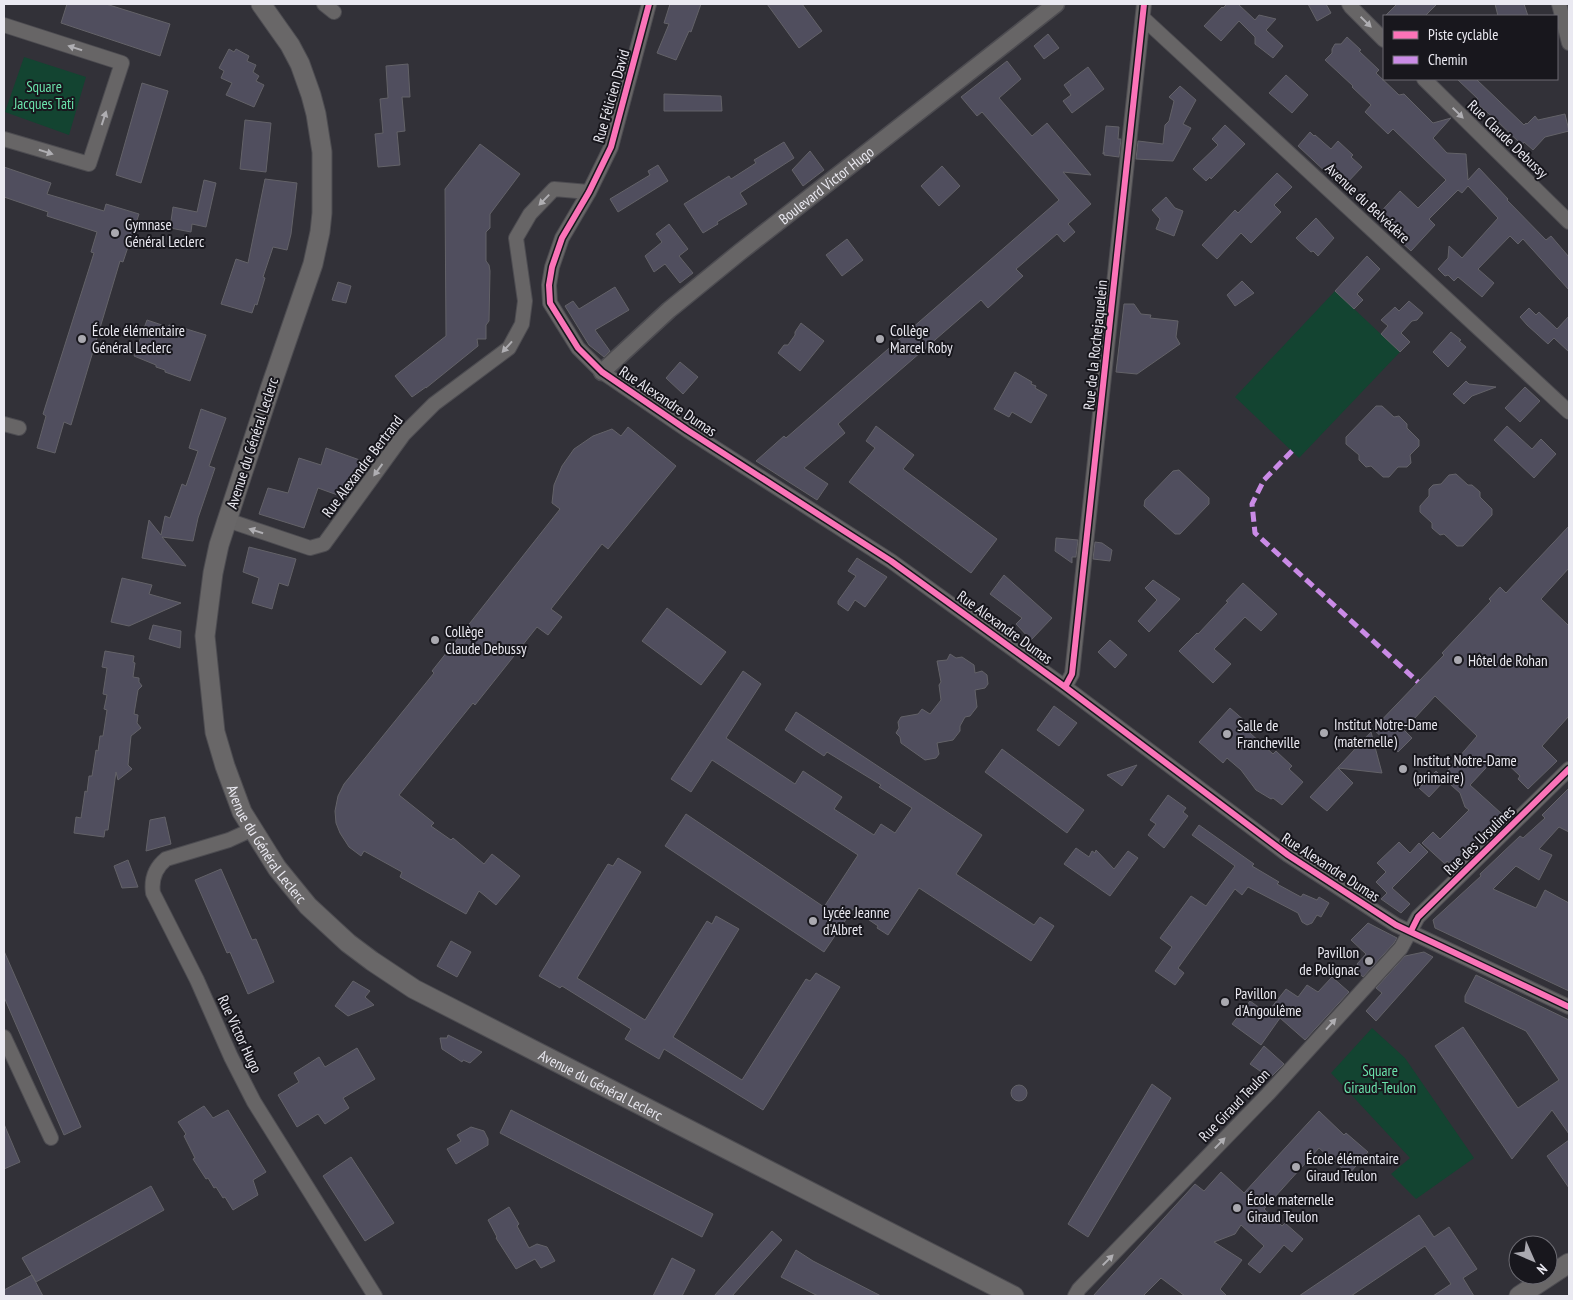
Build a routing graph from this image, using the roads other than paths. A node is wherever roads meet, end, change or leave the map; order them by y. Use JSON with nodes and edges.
{"nodes":[{"id":1,"x":262,"y":4,"type":"edge"},
{"id":2,"x":649,"y":4,"type":"edge"},
{"id":3,"x":1056,"y":4,"type":"edge"},
{"id":4,"x":1349,"y":4,"type":"edge"},
{"id":5,"x":1559,"y":4,"type":"edge"},
{"id":6,"x":1144,"y":11,"type":"edge"},
{"id":7,"x":4,"y":25,"type":"edge"},
{"id":8,"x":1383,"y":39,"type":"edge"},
{"id":9,"x":1569,"y":43,"type":"edge"},
{"id":10,"x":1425,"y":80,"type":"edge"},
{"id":11,"x":4,"y":139,"type":"edge"},
{"id":12,"x":589,"y":192,"type":"junction"},
{"id":13,"x":1569,"y":222,"type":"edge"},
{"id":14,"x":602,"y":372,"type":"junction"},
{"id":15,"x":1569,"y":412,"type":"edge"},
{"id":16,"x":4,"y":424,"type":"edge"},
{"id":17,"x":19,"y":428,"type":"dead end"},
{"id":18,"x":227,"y":520,"type":"junction"},
{"id":19,"x":1065,"y":687,"type":"junction"},
{"id":20,"x":1569,"y":769,"type":"edge"},
{"id":21,"x":253,"y":830,"type":"junction"},
{"id":22,"x":1411,"y":931,"type":"junction"},
{"id":23,"x":1569,"y":1008,"type":"edge"},
{"id":24,"x":4,"y":1037,"type":"edge"},
{"id":25,"x":9,"y":1054,"type":"edge"},
{"id":26,"x":51,"y":1138,"type":"dead end"},
{"id":27,"x":1569,"y":1263,"type":"edge"},
{"id":28,"x":375,"y":1296,"type":"edge"},
{"id":29,"x":1014,"y":1296,"type":"edge"},
{"id":30,"x":1075,"y":1296,"type":"edge"},
{"id":31,"x":1519,"y":1296,"type":"edge"}],
"edges":[{"from":1,"to":18,"type":"main road","name":"Avenue du Général Leclerc"},
{"from":2,"to":12,"type":"street","name":"Rue Félicien David"},
{"from":3,"to":14,"type":"street","name":"Boulevard Victor Hugo"},
{"from":4,"to":8,"type":"street","one_way":true},
{"from":5,"to":9,"type":"street"},
{"from":6,"to":15,"type":"street","name":"Avenue du Belvédère"},
{"from":6,"to":19,"type":"street","name":"Rue de la Rochejaquelein"},
{"from":11,"to":7,"type":"street","one_way":true},
{"from":10,"to":13,"type":"street","name":"Rue Claude Debussy","one_way":true},
{"from":12,"to":14,"type":"street","name":"Rue Alexandre Dumas"},
{"from":12,"to":18,"type":"street","name":"Rue Alexandre Bertrand","one_way":true},
{"from":14,"to":19,"type":"street","name":"Rue Alexandre Dumas"},
{"from":16,"to":17,"type":"street"},
{"from":18,"to":21,"type":"main road","name":"Avenue du Général Leclerc"},
{"from":19,"to":22,"type":"street","name":"Rue Alexandre Dumas"},
{"from":20,"to":22,"type":"street","name":"Rue des Ursulines"},
{"from":21,"to":28,"type":"street","name":"Rue Victor Hugo"},
{"from":21,"to":29,"type":"main road","name":"Avenue du Général Leclerc"},
{"from":22,"to":23,"type":"street","name":"Rue Alexandre Dumas"},
{"from":30,"to":22,"type":"street","name":"Rue Giraud Teulon","one_way":true},
{"from":24,"to":25,"type":"street"},
{"from":25,"to":26,"type":"street"},
{"from":27,"to":31,"type":"main road"}]}
